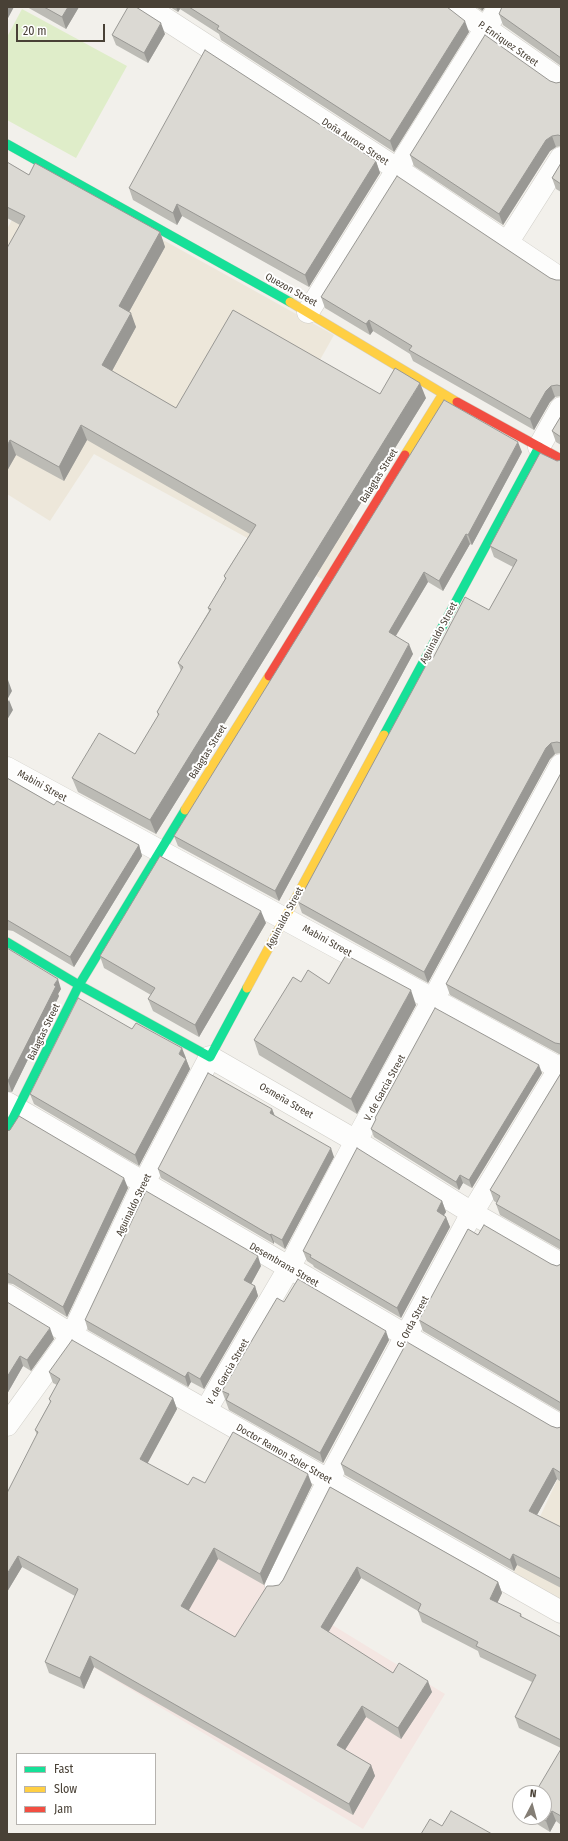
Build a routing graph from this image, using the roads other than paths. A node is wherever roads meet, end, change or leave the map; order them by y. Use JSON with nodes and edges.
{"nodes":[{"id":1,"x":147,"y":7,"type":"edge"},
{"id":2,"x":455,"y":7,"type":"edge"},
{"id":3,"x":499,"y":7,"type":"edge"},
{"id":4,"x":486,"y":27,"type":"junction"},
{"id":5,"x":561,"y":82,"type":"edge"},
{"id":6,"x":7,"y":144,"type":"edge"},
{"id":7,"x":561,"y":158,"type":"edge"},
{"id":8,"x":397,"y":170,"type":"junction"},
{"id":9,"x":507,"y":243,"type":"junction"},
{"id":10,"x":561,"y":279,"type":"edge"},
{"id":11,"x":308,"y":312,"type":"junction"},
{"id":12,"x":443,"y":394,"type":"junction"},
{"id":13,"x":561,"y":408,"type":"edge"},
{"id":14,"x":539,"y":447,"type":"junction"},
{"id":15,"x":561,"y":459,"type":"edge"},
{"id":16,"x":561,"y":765,"type":"edge"},
{"id":17,"x":7,"y":768,"type":"edge"},
{"id":18,"x":160,"y":851,"type":"junction"},
{"id":19,"x":286,"y":918,"type":"junction"},
{"id":20,"x":7,"y":942,"type":"edge"},
{"id":21,"x":79,"y":985,"type":"junction"},
{"id":22,"x":433,"y":1000,"type":"junction"},
{"id":23,"x":210,"y":1057,"type":"junction"},
{"id":24,"x":561,"y":1068,"type":"edge"},
{"id":25,"x":12,"y":1106,"type":"edge"},
{"id":26,"x":7,"y":1130,"type":"edge"},
{"id":27,"x":356,"y":1141,"type":"junction"},
{"id":28,"x":144,"y":1183,"type":"junction"},
{"id":29,"x":472,"y":1213,"type":"junction"},
{"id":30,"x":561,"y":1264,"type":"edge"},
{"id":31,"x":289,"y":1268,"type":"junction"},
{"id":32,"x":7,"y":1295,"type":"edge"},
{"id":33,"x":72,"y":1335,"type":"junction"},
{"id":34,"x":405,"y":1336,"type":"junction"},
{"id":35,"x":206,"y":1410,"type":"junction"},
{"id":36,"x":7,"y":1426,"type":"edge"},
{"id":37,"x":561,"y":1426,"type":"edge"},
{"id":38,"x":329,"y":1479,"type":"junction"},
{"id":39,"x":276,"y":1584,"type":"edge"},
{"id":40,"x":561,"y":1612,"type":"edge"}],
"edges":[{"from":1,"to":8,"type":"street","name":"Doña Aurora Street"},
{"from":2,"to":4,"type":"street","name":"P. Enriquez Street"},
{"from":3,"to":4,"type":"street"},
{"from":4,"to":5,"type":"street","name":"P. Enriquez Street"},
{"from":4,"to":8,"type":"street"},
{"from":6,"to":11,"type":"street","name":"Quezon Street"},
{"from":7,"to":9,"type":"street"},
{"from":8,"to":9,"type":"street","name":"Doña Aurora Street"},
{"from":8,"to":11,"type":"street"},
{"from":9,"to":10,"type":"street","name":"Doña Aurora Street"},
{"from":11,"to":12,"type":"street","name":"Quezon Street"},
{"from":12,"to":14,"type":"street","name":"Quezon Street"},
{"from":12,"to":18,"type":"street","name":"Balagtas Street"},
{"from":13,"to":14,"type":"street","name":"Aguinaldo Street"},
{"from":14,"to":15,"type":"street","name":"Quezon Street"},
{"from":14,"to":19,"type":"street","name":"Aguinaldo Street"},
{"from":16,"to":22,"type":"street","name":"V. de Garcia Street"},
{"from":17,"to":18,"type":"street","name":"Mabini Street"},
{"from":18,"to":19,"type":"street","name":"Mabini Street"},
{"from":18,"to":21,"type":"street","name":"Balagtas Street"},
{"from":19,"to":22,"type":"street","name":"Mabini Street"},
{"from":19,"to":23,"type":"street","name":"Aguinaldo Street"},
{"from":20,"to":21,"type":"street","name":"Osmeña Street"},
{"from":21,"to":23,"type":"street","name":"Osmeña Street"},
{"from":21,"to":25,"type":"street","name":"Balagtas Street"},
{"from":22,"to":24,"type":"street","name":"Mabini Street"},
{"from":22,"to":27,"type":"street","name":"V. de Garcia Street"},
{"from":23,"to":27,"type":"street","name":"Osmeña Street"},
{"from":23,"to":28,"type":"street","name":"Aguinaldo Street"},
{"from":24,"to":29,"type":"street","name":"G. Orda Street"},
{"from":25,"to":26,"type":"street","name":"Balagtas Street"},
{"from":25,"to":28,"type":"street","name":"Desembrana Street"},
{"from":27,"to":29,"type":"street","name":"Osmeña Street"},
{"from":27,"to":31,"type":"street","name":"V. de Garcia Street"},
{"from":28,"to":31,"type":"street","name":"Desembrana Street"},
{"from":28,"to":33,"type":"street","name":"Aguinaldo Street"},
{"from":29,"to":30,"type":"street","name":"Osmeña Street"},
{"from":29,"to":34,"type":"street","name":"G. Orda Street"},
{"from":31,"to":34,"type":"street","name":"Desembrana Street"},
{"from":31,"to":35,"type":"street","name":"V. de Garcia Street"},
{"from":32,"to":33,"type":"street","name":"Doctor Ramon Soler Street"},
{"from":33,"to":35,"type":"street","name":"Doctor Ramon Soler Street"},
{"from":33,"to":36,"type":"street","name":"Aguinaldo Street"},
{"from":34,"to":37,"type":"street","name":"Desembrana Street"},
{"from":34,"to":38,"type":"street","name":"G. Orda Street"},
{"from":35,"to":38,"type":"street","name":"Doctor Ramon Soler Street"},
{"from":38,"to":39,"type":"street","name":"G. Orda Street"},
{"from":38,"to":40,"type":"street","name":"Doctor Ramon Soler Street"}]}
